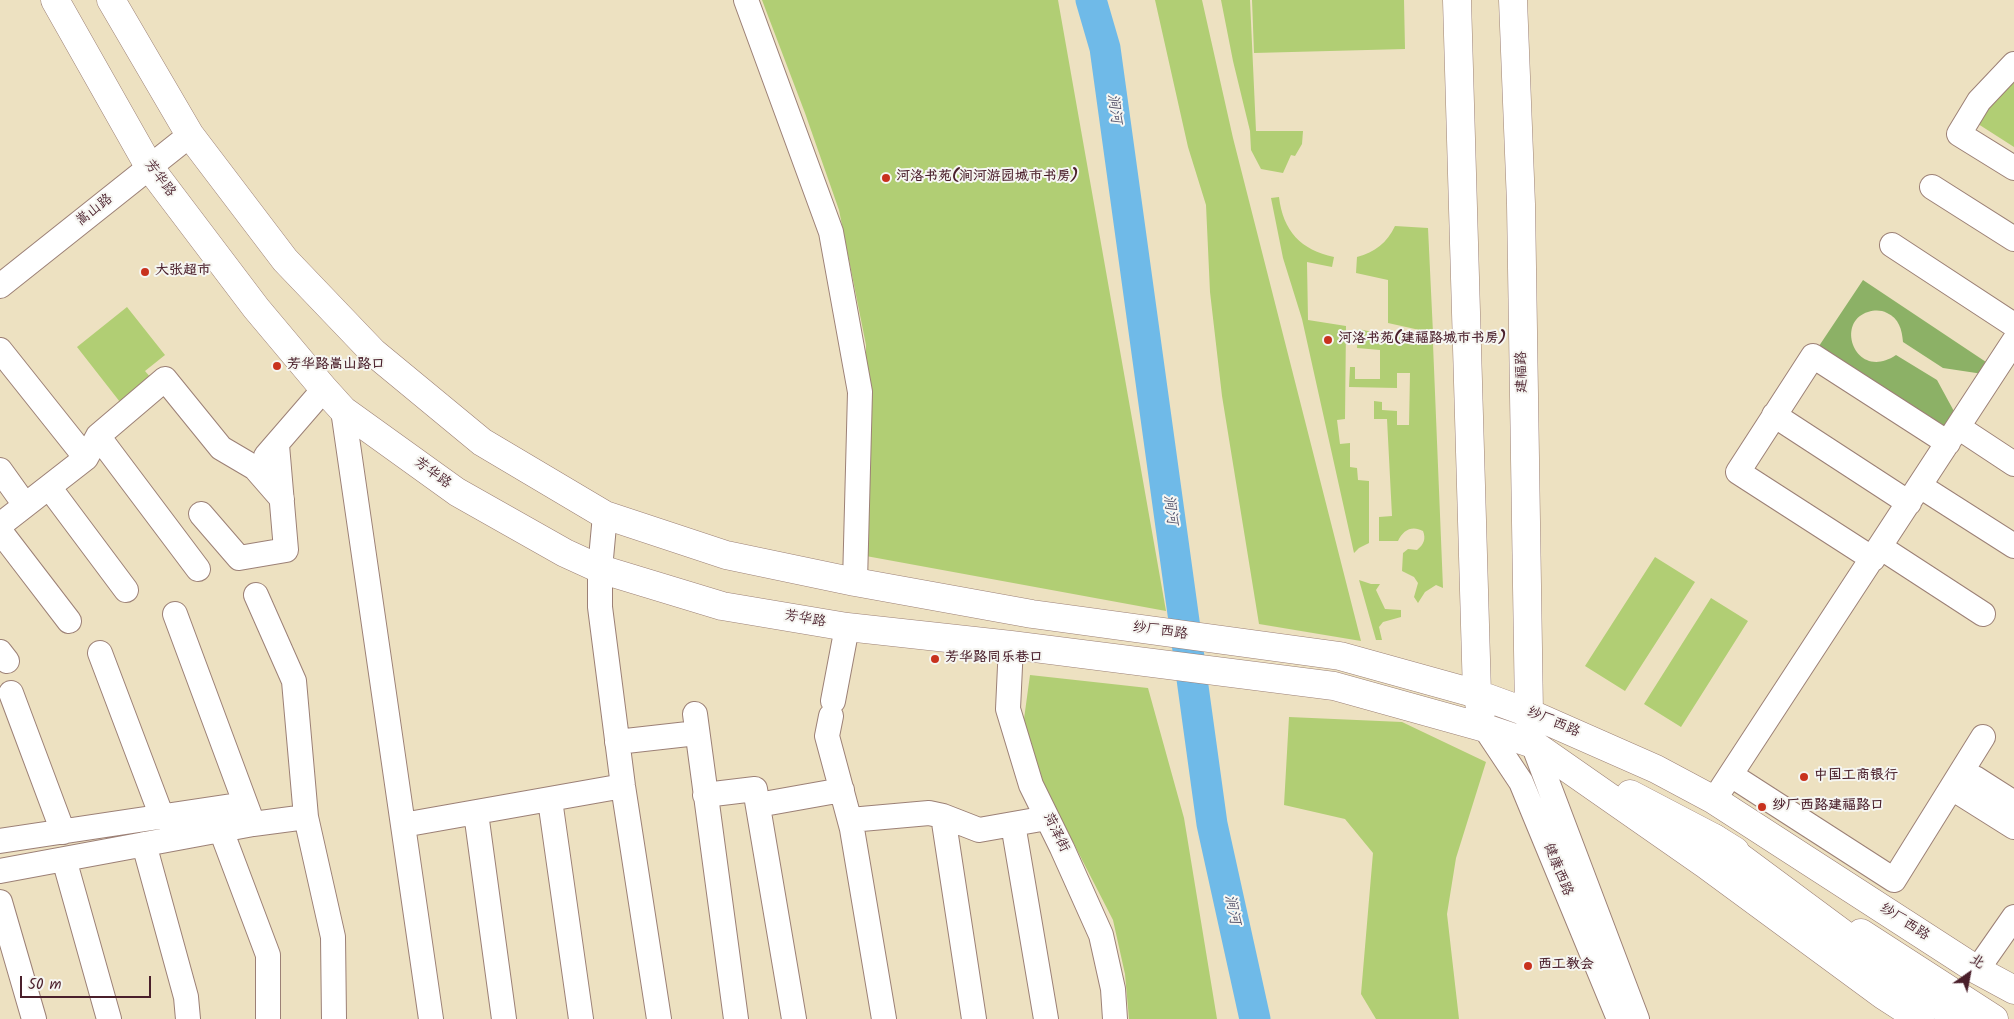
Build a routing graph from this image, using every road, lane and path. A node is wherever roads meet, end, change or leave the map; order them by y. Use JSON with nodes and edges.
{"nodes":[{"id":1,"x":55,"y":0,"type":"edge"},
{"id":2,"x":111,"y":0,"type":"edge"},
{"id":3,"x":746,"y":0,"type":"edge"},
{"id":4,"x":1457,"y":0,"type":"edge"},
{"id":5,"x":1513,"y":0,"type":"edge"},
{"id":6,"x":2014,"y":64,"type":"edge"},
{"id":7,"x":188,"y":131,"type":"junction"},
{"id":8,"x":146,"y":162,"type":"junction"},
{"id":9,"x":2014,"y":168,"type":"edge"},
{"id":10,"x":1932,"y":187,"type":"dead end"},
{"id":11,"x":2014,"y":239,"type":"edge"},
{"id":12,"x":1892,"y":245,"type":"dead end"},
{"id":13,"x":0,"y":271,"type":"edge"},
{"id":14,"x":0,"y":286,"type":"edge"},
{"id":15,"x":2014,"y":326,"type":"edge"},
{"id":16,"x":2014,"y":341,"type":"edge"},
{"id":17,"x":0,"y":350,"type":"edge"},
{"id":18,"x":2007,"y":369,"type":"edge"},
{"id":19,"x":324,"y":389,"type":"junction"},
{"id":20,"x":343,"y":410,"type":"junction"},
{"id":21,"x":1774,"y":415,"type":"junction"},
{"id":22,"x":1953,"y":435,"type":"junction"},
{"id":23,"x":98,"y":436,"type":"junction"},
{"id":24,"x":277,"y":445,"type":"junction"},
{"id":25,"x":86,"y":458,"type":"junction"},
{"id":26,"x":2014,"y":464,"type":"edge"},
{"id":27,"x":254,"y":468,"type":"junction"},
{"id":28,"x":0,"y":470,"type":"edge"},
{"id":29,"x":48,"y":487,"type":"junction"},
{"id":30,"x":1914,"y":494,"type":"junction"},
{"id":31,"x":282,"y":499,"type":"junction"},
{"id":32,"x":25,"y":505,"type":"junction"},
{"id":33,"x":201,"y":514,"type":"dead end"},
{"id":34,"x":605,"y":515,"type":"junction"},
{"id":35,"x":0,"y":525,"type":"edge"},
{"id":36,"x":0,"y":531,"type":"edge"},
{"id":37,"x":2014,"y":546,"type":"edge"},
{"id":38,"x":1876,"y":553,"type":"junction"},
{"id":39,"x":198,"y":568,"type":"dead end"},
{"id":40,"x":600,"y":569,"type":"junction"},
{"id":41,"x":855,"y":582,"type":"junction"},
{"id":42,"x":126,"y":590,"type":"dead end"},
{"id":43,"x":256,"y":595,"type":"dead end"},
{"id":44,"x":175,"y":614,"type":"dead end"},
{"id":45,"x":1983,"y":614,"type":"dead end"},
{"id":46,"x":69,"y":621,"type":"dead end"},
{"id":47,"x":847,"y":627,"type":"junction"},
{"id":48,"x":1019,"y":646,"type":"junction"},
{"id":49,"x":100,"y":652,"type":"dead end"},
{"id":50,"x":11,"y":693,"type":"dead end"},
{"id":51,"x":1477,"y":694,"type":"junction"},
{"id":52,"x":1529,"y":713,"type":"junction"},
{"id":53,"x":1485,"y":728,"type":"junction"},
{"id":54,"x":1983,"y":737,"type":"dead end"},
{"id":55,"x":617,"y":742,"type":"junction"},
{"id":56,"x":1533,"y":744,"type":"junction"},
{"id":57,"x":1732,"y":775,"type":"junction"},
{"id":58,"x":1975,"y":778,"type":"dead end"},
{"id":59,"x":623,"y":786,"type":"junction"},
{"id":60,"x":1952,"y":788,"type":"junction"},
{"id":61,"x":842,"y":790,"type":"junction"},
{"id":62,"x":705,"y":795,"type":"junction"},
{"id":63,"x":550,"y":800,"type":"junction"},
{"id":64,"x":1714,"y":800,"type":"junction"},
{"id":65,"x":2014,"y":803,"type":"edge"},
{"id":66,"x":758,"y":806,"type":"junction"},
{"id":67,"x":476,"y":813,"type":"junction"},
{"id":68,"x":249,"y":814,"type":"junction"},
{"id":69,"x":943,"y":816,"type":"junction"},
{"id":70,"x":162,"y":817,"type":"junction"},
{"id":71,"x":306,"y":817,"type":"junction"},
{"id":72,"x":1047,"y":818,"type":"junction"},
{"id":73,"x":850,"y":820,"type":"junction"},
{"id":74,"x":1013,"y":824,"type":"junction"},
{"id":75,"x":403,"y":825,"type":"junction"},
{"id":76,"x":2014,"y":828,"type":"edge"},
{"id":77,"x":220,"y":830,"type":"junction"},
{"id":78,"x":63,"y":832,"type":"junction"},
{"id":79,"x":1714,"y":838,"type":"junction"},
{"id":80,"x":0,"y":842,"type":"edge"},
{"id":81,"x":144,"y":844,"type":"junction"},
{"id":82,"x":64,"y":859,"type":"junction"},
{"id":83,"x":0,"y":871,"type":"edge"},
{"id":84,"x":0,"y":902,"type":"edge"},
{"id":85,"x":2014,"y":917,"type":"edge"},
{"id":86,"x":1977,"y":970,"type":"junction"},
{"id":87,"x":2014,"y":990,"type":"edge"},
{"id":88,"x":2014,"y":996,"type":"edge"},
{"id":89,"x":34,"y":1019,"type":"edge"},
{"id":90,"x":109,"y":1019,"type":"edge"},
{"id":91,"x":188,"y":1019,"type":"edge"},
{"id":92,"x":268,"y":1019,"type":"edge"},
{"id":93,"x":334,"y":1019,"type":"edge"},
{"id":94,"x":431,"y":1019,"type":"edge"},
{"id":95,"x":504,"y":1019,"type":"edge"},
{"id":96,"x":581,"y":1019,"type":"edge"},
{"id":97,"x":659,"y":1019,"type":"edge"},
{"id":98,"x":736,"y":1019,"type":"edge"},
{"id":99,"x":794,"y":1019,"type":"edge"},
{"id":100,"x":884,"y":1019,"type":"edge"},
{"id":101,"x":974,"y":1019,"type":"edge"},
{"id":102,"x":1046,"y":1019,"type":"edge"},
{"id":103,"x":1115,"y":1019,"type":"edge"},
{"id":104,"x":1619,"y":1019,"type":"edge"},
{"id":105,"x":1637,"y":1019,"type":"edge"},
{"id":106,"x":1920,"y":1019,"type":"edge"},
{"id":107,"x":1958,"y":1019,"type":"edge"},
{"id":108,"x":1994,"y":1019,"type":"edge"}],
"edges":[{"from":1,"to":8,"type":"main road","name":"芳华路"},
{"from":2,"to":7,"type":"main road"},
{"from":3,"to":41,"type":"street"},
{"from":4,"to":51,"type":"main road"},
{"from":5,"to":52,"type":"main road","name":"建福路"},
{"from":6,"to":9,"type":"street"},
{"from":7,"to":8,"type":"street","name":"嵩山路"},
{"from":7,"to":34,"type":"main road"},
{"from":8,"to":13,"type":"street","name":"嵩山路"},
{"from":8,"to":14,"type":"street","name":"嵩山路"},
{"from":8,"to":19,"type":"main road","name":"芳华路"},
{"from":10,"to":11,"type":"street"},
{"from":12,"to":15,"type":"street"},
{"from":16,"to":18,"type":"street"},
{"from":17,"to":25,"type":"street"},
{"from":18,"to":22,"type":"street"},
{"from":19,"to":20,"type":"main road","name":"芳华路"},
{"from":19,"to":24,"type":"street"},
{"from":20,"to":40,"type":"main road","name":"芳华路"},
{"from":20,"to":75,"type":"street"},
{"from":21,"to":22,"type":"street"},
{"from":21,"to":30,"type":"street"},
{"from":21,"to":38,"type":"street"},
{"from":22,"to":26,"type":"street"},
{"from":22,"to":30,"type":"street"},
{"from":23,"to":25,"type":"street"},
{"from":23,"to":27,"type":"street"},
{"from":23,"to":39,"type":"street"},
{"from":24,"to":27,"type":"street"},
{"from":24,"to":31,"type":"street"},
{"from":25,"to":29,"type":"street"},
{"from":27,"to":31,"type":"street"},
{"from":28,"to":32,"type":"street"},
{"from":29,"to":32,"type":"street"},
{"from":29,"to":42,"type":"street"},
{"from":30,"to":37,"type":"street"},
{"from":30,"to":38,"type":"street"},
{"from":31,"to":33,"type":"street"},
{"from":32,"to":35,"type":"street"},
{"from":34,"to":40,"type":"street"},
{"from":34,"to":41,"type":"main road"},
{"from":36,"to":46,"type":"street"},
{"from":38,"to":45,"type":"street"},
{"from":38,"to":57,"type":"street"},
{"from":40,"to":47,"type":"main road","name":"芳华路"},
{"from":40,"to":55,"type":"street"},
{"from":41,"to":51,"type":"main road","name":"纱厂西路"},
{"from":43,"to":71,"type":"street"},
{"from":44,"to":68,"type":"street"},
{"from":47,"to":48,"type":"main road","name":"芳华路"},
{"from":47,"to":61,"type":"street"},
{"from":48,"to":53,"type":"main road","name":"纱厂西路"},
{"from":48,"to":72,"type":"street","name":"菏泽街"},
{"from":49,"to":70,"type":"street"},
{"from":50,"to":78,"type":"street"},
{"from":51,"to":52,"type":"main road","name":"纱厂西路"},
{"from":51,"to":53,"type":"main road"},
{"from":52,"to":56,"type":"main road","name":"建福路"},
{"from":52,"to":64,"type":"main road","name":"纱厂西路"},
{"from":53,"to":56,"type":"main road","name":"纱厂西路"},
{"from":53,"to":104,"type":"street","name":"健康西路"},
{"from":54,"to":60,"type":"street"},
{"from":55,"to":59,"type":"street"},
{"from":55,"to":62,"type":"street"},
{"from":56,"to":79,"type":"main road"},
{"from":56,"to":105,"type":"street","name":"健康西路"},
{"from":56,"to":106,"type":"main road","name":"纱厂西路"},
{"from":57,"to":60,"type":"street"},
{"from":57,"to":64,"type":"street"},
{"from":58,"to":65,"type":"street"},
{"from":59,"to":63,"type":"street"},
{"from":59,"to":97,"type":"street"},
{"from":60,"to":76,"type":"street"},
{"from":61,"to":66,"type":"street"},
{"from":61,"to":73,"type":"street"},
{"from":62,"to":66,"type":"street"},
{"from":62,"to":98,"type":"street"},
{"from":63,"to":67,"type":"street"},
{"from":63,"to":96,"type":"street"},
{"from":64,"to":86,"type":"main road","name":"纱厂西路"},
{"from":66,"to":99,"type":"street"},
{"from":67,"to":75,"type":"street"},
{"from":67,"to":95,"type":"street"},
{"from":68,"to":70,"type":"street"},
{"from":68,"to":71,"type":"street"},
{"from":68,"to":77,"type":"street"},
{"from":69,"to":73,"type":"street"},
{"from":69,"to":74,"type":"street"},
{"from":69,"to":101,"type":"street"},
{"from":70,"to":78,"type":"street"},
{"from":71,"to":93,"type":"street"},
{"from":72,"to":74,"type":"street"},
{"from":72,"to":103,"type":"street","name":"菏泽街"},
{"from":73,"to":100,"type":"street"},
{"from":74,"to":102,"type":"street"},
{"from":75,"to":94,"type":"street"},
{"from":77,"to":81,"type":"street"},
{"from":77,"to":92,"type":"street"},
{"from":78,"to":80,"type":"street"},
{"from":79,"to":107,"type":"main road"},
{"from":79,"to":108,"type":"main road"},
{"from":81,"to":82,"type":"street"},
{"from":81,"to":91,"type":"street"},
{"from":82,"to":83,"type":"street"},
{"from":82,"to":90,"type":"street"},
{"from":84,"to":89,"type":"street"},
{"from":85,"to":86,"type":"street"},
{"from":86,"to":87,"type":"main road","name":"纱厂西路"},
{"from":86,"to":88,"type":"main road"}]}
